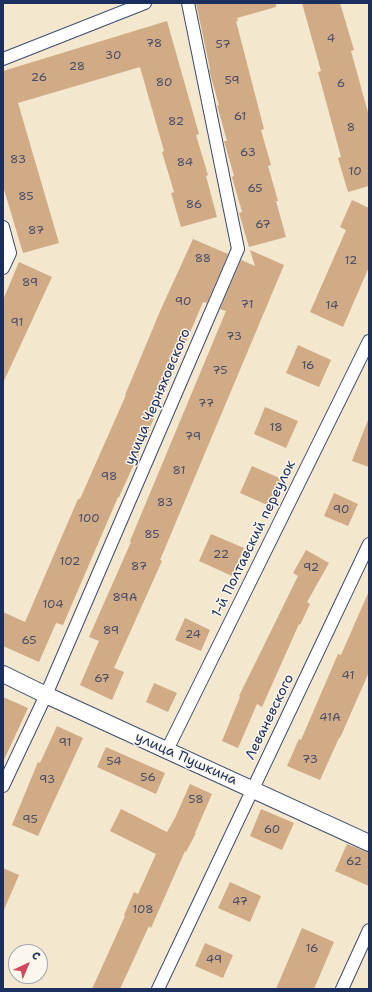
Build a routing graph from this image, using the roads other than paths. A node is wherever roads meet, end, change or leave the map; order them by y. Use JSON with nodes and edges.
{"nodes":[{"id":1,"x":145,"y":3,"type":"edge"},
{"id":2,"x":188,"y":3,"type":"edge"},
{"id":3,"x":3,"y":58,"type":"edge"},
{"id":4,"x":3,"y":227,"type":"edge"},
{"id":5,"x":3,"y":268,"type":"edge"},
{"id":6,"x":369,"y":341,"type":"edge"},
{"id":7,"x":369,"y":544,"type":"edge"},
{"id":8,"x":3,"y":674,"type":"edge"},
{"id":9,"x":46,"y":695,"type":"junction"},
{"id":10,"x":166,"y":750,"type":"junction"},
{"id":11,"x":3,"y":786,"type":"edge"},
{"id":12,"x":252,"y":789,"type":"junction"},
{"id":13,"x":369,"y":843,"type":"edge"},
{"id":14,"x":369,"y":930,"type":"edge"},
{"id":15,"x":158,"y":989,"type":"edge"},
{"id":16,"x":342,"y":989,"type":"edge"}],
"edges":[{"from":1,"to":3,"type":"street"},
{"from":2,"to":9,"type":"street","name":"улица Черняховского"},
{"from":4,"to":5,"type":"street"},
{"from":6,"to":10,"type":"street","name":"1-й Полтавский переулок"},
{"from":7,"to":12,"type":"street","name":"Леваневского"},
{"from":8,"to":9,"type":"street","name":"улица Пушкина"},
{"from":9,"to":10,"type":"street","name":"улица Пушкина"},
{"from":9,"to":11,"type":"street","name":"улица Черняховского"},
{"from":10,"to":12,"type":"street","name":"улица Пушкина"},
{"from":12,"to":13,"type":"street","name":"улица Пушкина"},
{"from":12,"to":15,"type":"street","name":"Леваневского"},
{"from":14,"to":16,"type":"street"}]}
